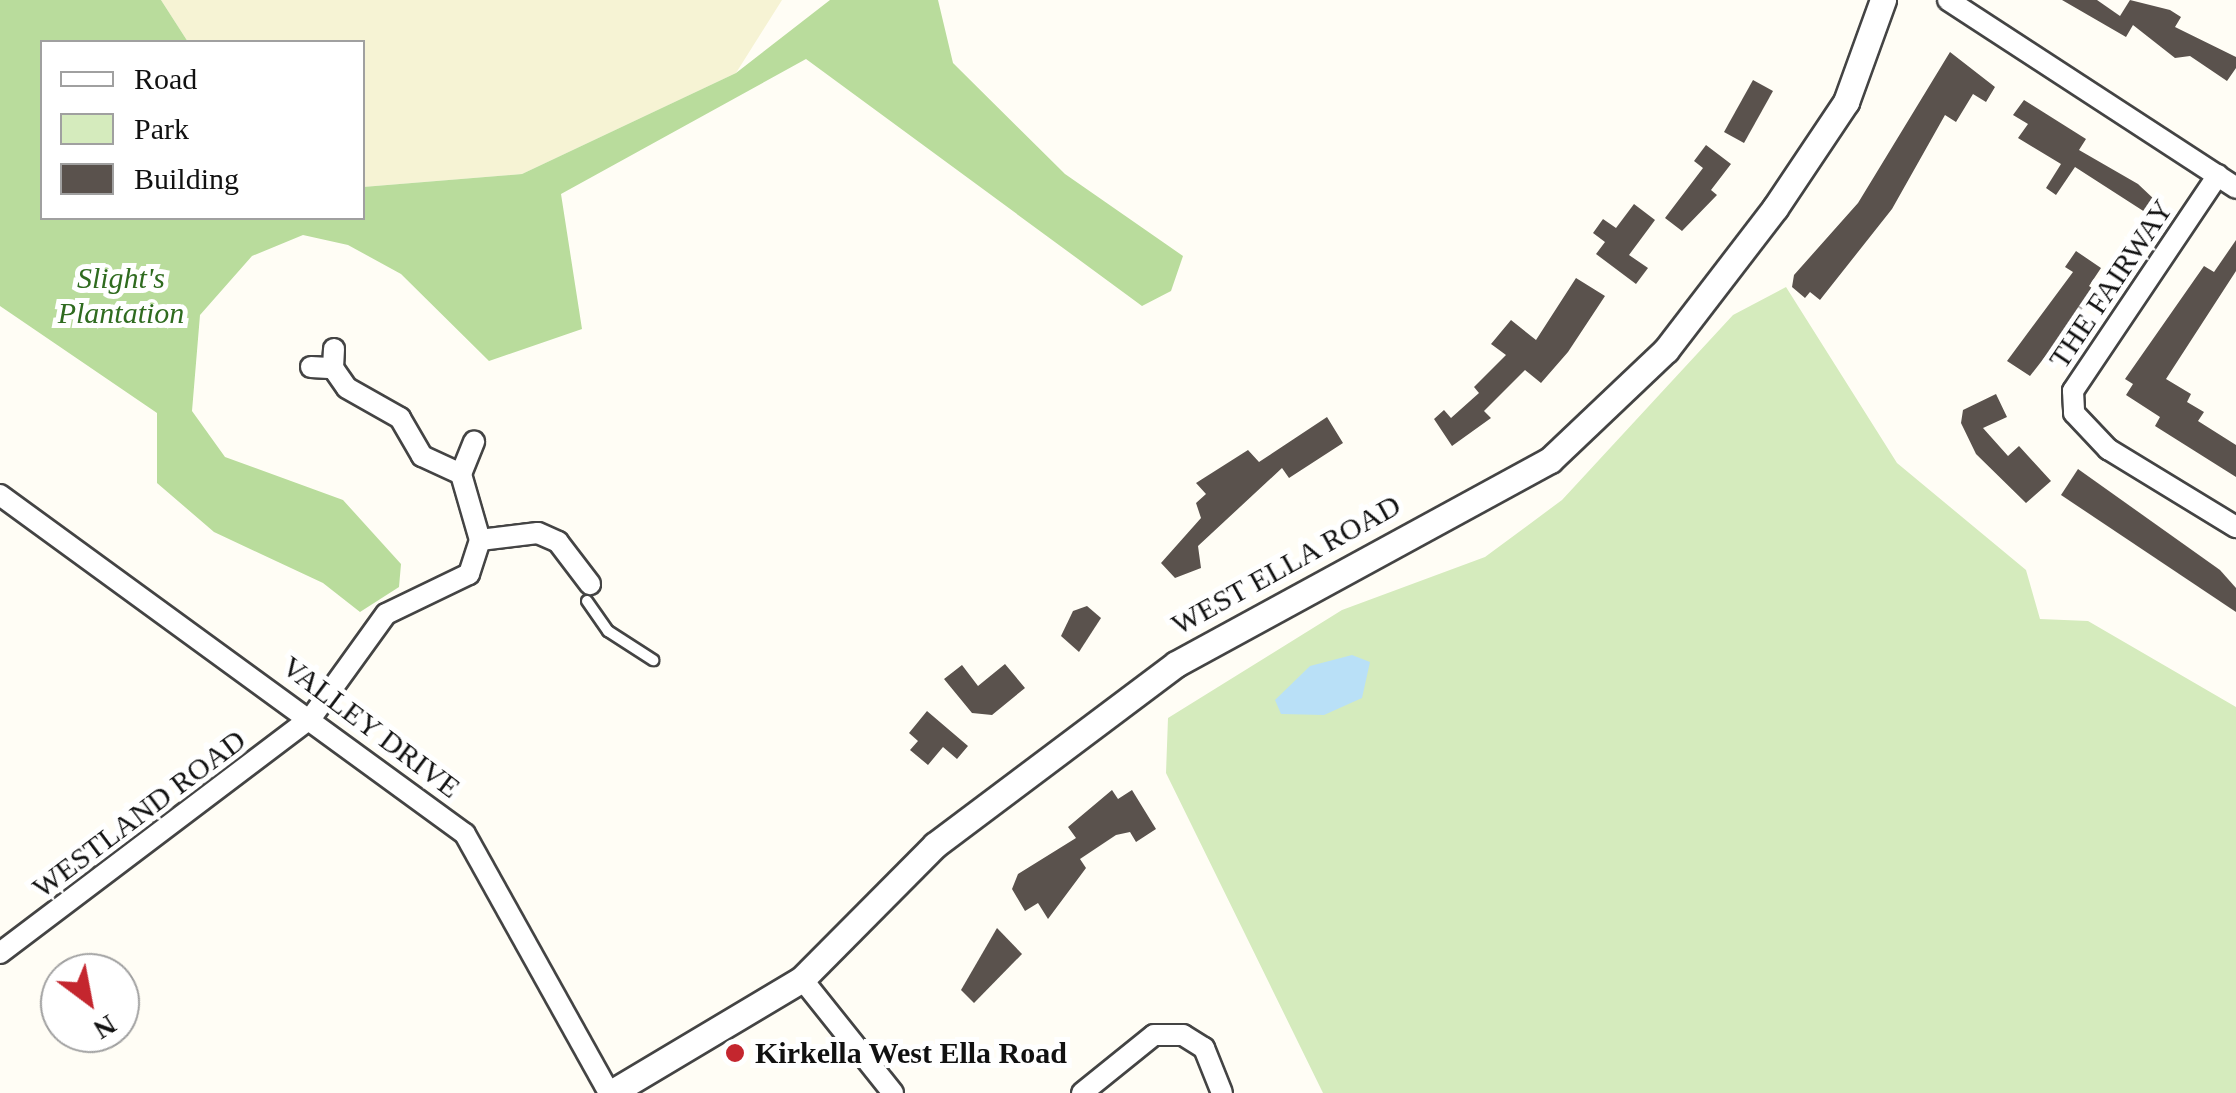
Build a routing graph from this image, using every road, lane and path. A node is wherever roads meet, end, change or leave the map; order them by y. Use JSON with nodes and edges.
{"nodes":[{"id":1,"x":1883,"y":0,"type":"edge"},
{"id":2,"x":1948,"y":0,"type":"edge"},
{"id":3,"x":2218,"y":175,"type":"junction"},
{"id":4,"x":2236,"y":188,"type":"edge"},
{"id":5,"x":326,"y":361,"type":"dead end"},
{"id":6,"x":474,"y":442,"type":"dead end"},
{"id":7,"x":461,"y":474,"type":"junction"},
{"id":8,"x":0,"y":495,"type":"edge"},
{"id":9,"x":2236,"y":527,"type":"edge"},
{"id":10,"x":480,"y":540,"type":"junction"},
{"id":11,"x":595,"y":589,"type":"joint"},
{"id":12,"x":654,"y":660,"type":"dead end"},
{"id":13,"x":311,"y":718,"type":"junction"},
{"id":14,"x":0,"y":953,"type":"edge"},
{"id":15,"x":802,"y":980,"type":"junction"},
{"id":16,"x":610,"y":1093,"type":"edge"},
{"id":17,"x":893,"y":1093,"type":"edge"},
{"id":18,"x":1082,"y":1093,"type":"edge"},
{"id":19,"x":1222,"y":1093,"type":"edge"}],
"edges":[{"from":1,"to":15,"type":"street","name":"WEST ELLA ROAD"},
{"from":2,"to":3,"type":"street"},
{"from":3,"to":4,"type":"street"},
{"from":3,"to":9,"type":"street","name":"THE FAIRWAY"},
{"from":5,"to":7,"type":"street"},
{"from":6,"to":7,"type":"street"},
{"from":7,"to":10,"type":"street"},
{"from":8,"to":13,"type":"street","name":"VALLEY DRIVE"},
{"from":10,"to":11,"type":"street"},
{"from":10,"to":13,"type":"street","name":"WESTLAND ROAD"},
{"from":11,"to":12,"type":"lane"},
{"from":13,"to":14,"type":"street","name":"WESTLAND ROAD"},
{"from":13,"to":16,"type":"street","name":"VALLEY DRIVE"},
{"from":15,"to":16,"type":"street","name":"WEST ELLA ROAD"},
{"from":15,"to":17,"type":"street"},
{"from":18,"to":19,"type":"street"}]}
